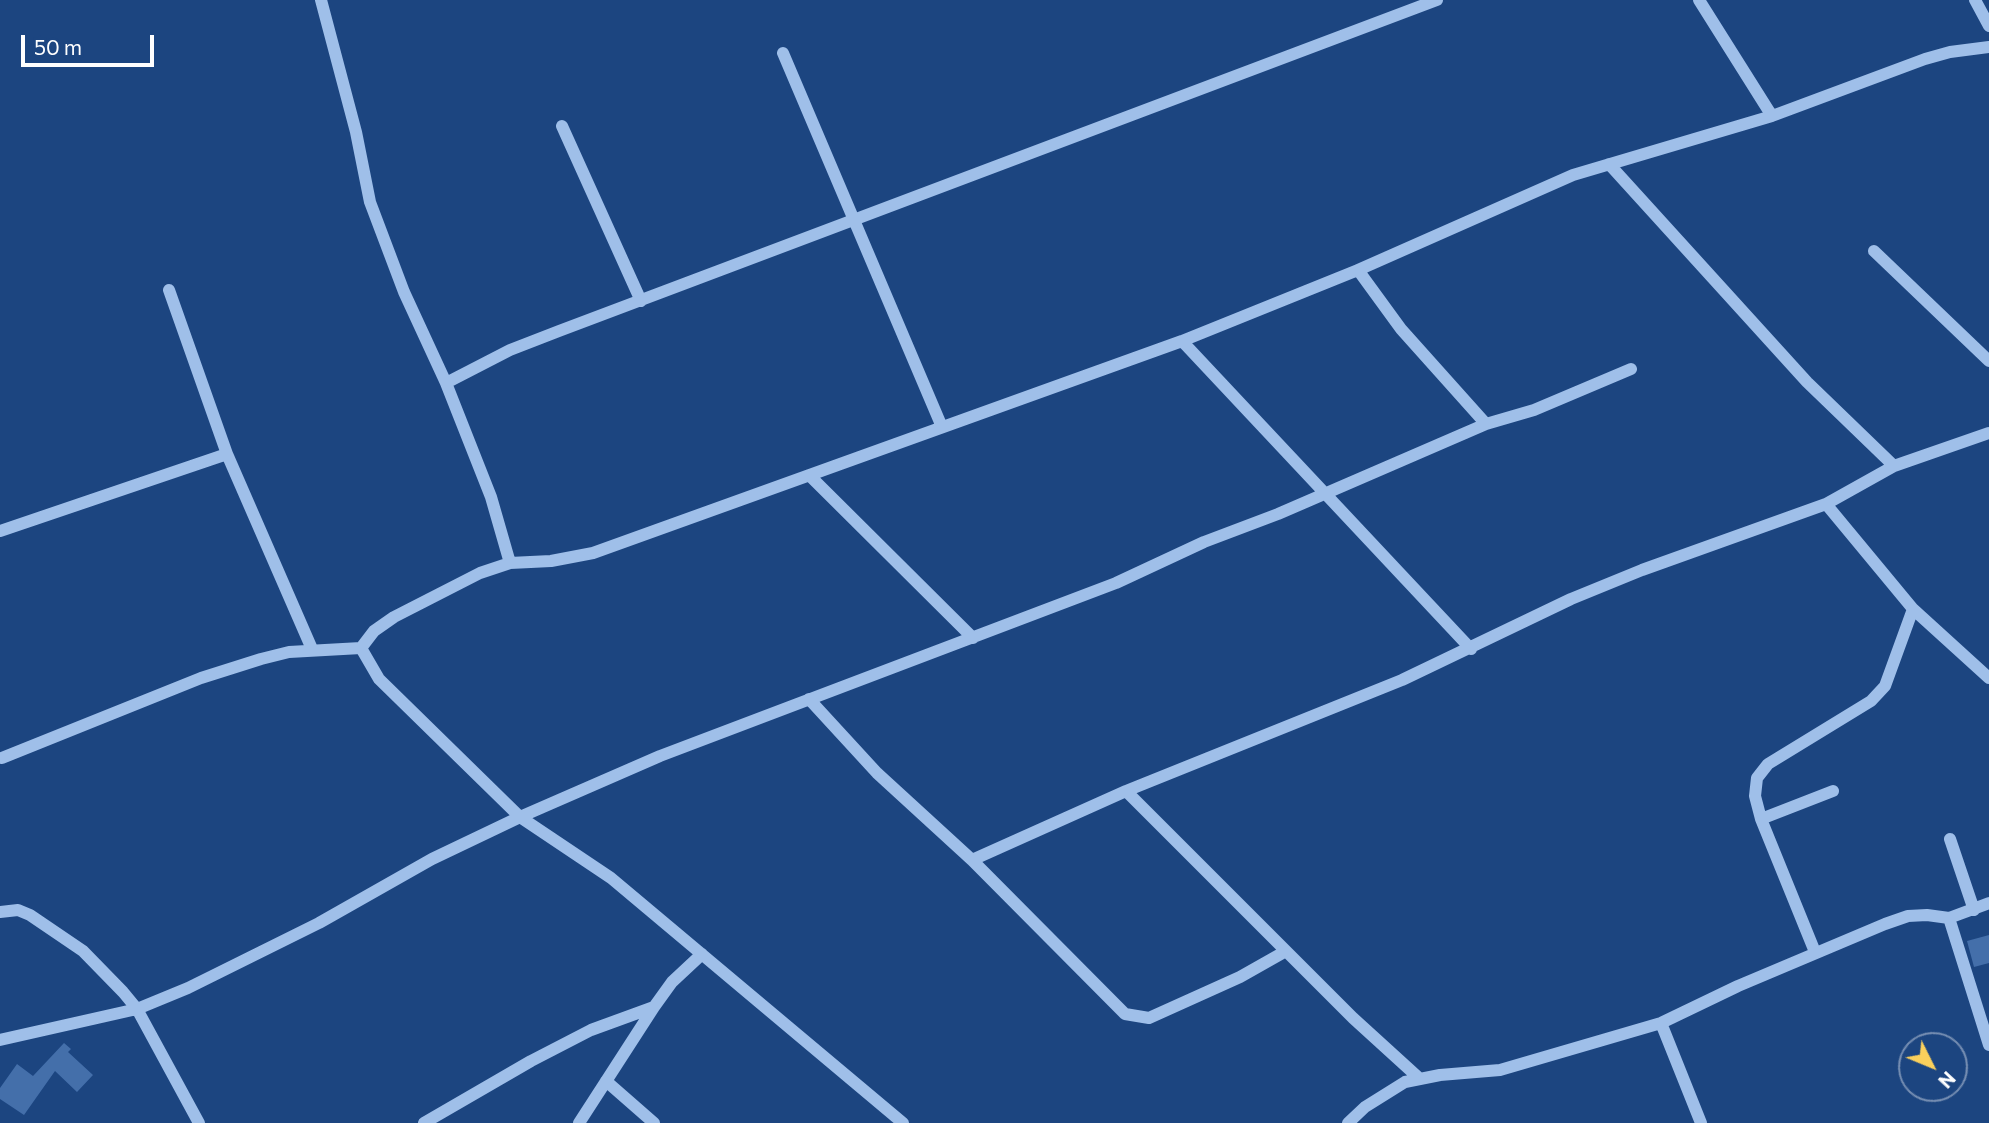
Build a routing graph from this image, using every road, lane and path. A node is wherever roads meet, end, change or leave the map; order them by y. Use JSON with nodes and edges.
{"nodes":[{"id":1,"x":321,"y":0,"type":"edge"},
{"id":2,"x":1437,"y":0,"type":"edge"},
{"id":3,"x":1699,"y":0,"type":"edge"},
{"id":4,"x":1975,"y":0,"type":"edge"},
{"id":5,"x":1989,"y":26,"type":"edge"},
{"id":6,"x":1989,"y":47,"type":"edge"},
{"id":7,"x":783,"y":52,"type":"dead end"},
{"id":8,"x":1772,"y":116,"type":"junction"},
{"id":9,"x":562,"y":126,"type":"dead end"},
{"id":10,"x":1609,"y":164,"type":"junction"},
{"id":11,"x":856,"y":221,"type":"junction"},
{"id":12,"x":1874,"y":251,"type":"dead end"},
{"id":13,"x":1358,"y":270,"type":"junction"},
{"id":14,"x":169,"y":290,"type":"dead end"},
{"id":15,"x":640,"y":300,"type":"junction"},
{"id":16,"x":1182,"y":341,"type":"junction"},
{"id":17,"x":1989,"y":361,"type":"edge"},
{"id":18,"x":1631,"y":369,"type":"dead end"},
{"id":19,"x":446,"y":383,"type":"junction"},
{"id":20,"x":1486,"y":424,"type":"junction"},
{"id":21,"x":942,"y":427,"type":"junction"},
{"id":22,"x":1989,"y":433,"type":"edge"},
{"id":23,"x":227,"y":454,"type":"junction"},
{"id":24,"x":1894,"y":466,"type":"junction"},
{"id":25,"x":809,"y":475,"type":"junction"},
{"id":26,"x":1325,"y":492,"type":"junction"},
{"id":27,"x":1826,"y":504,"type":"junction"},
{"id":28,"x":0,"y":531,"type":"edge"},
{"id":29,"x":510,"y":563,"type":"junction"},
{"id":30,"x":1913,"y":609,"type":"junction"},
{"id":31,"x":973,"y":638,"type":"junction"},
{"id":32,"x":362,"y":648,"type":"junction"},
{"id":33,"x":312,"y":649,"type":"junction"},
{"id":34,"x":1471,"y":649,"type":"junction"},
{"id":35,"x":1989,"y":678,"type":"edge"},
{"id":36,"x":809,"y":699,"type":"junction"},
{"id":37,"x":2,"y":758,"type":"dead end"},
{"id":38,"x":1126,"y":791,"type":"junction"},
{"id":39,"x":1833,"y":791,"type":"dead end"},
{"id":40,"x":520,"y":817,"type":"junction"},
{"id":41,"x":1761,"y":819,"type":"junction"},
{"id":42,"x":1950,"y":839,"type":"dead end"},
{"id":43,"x":972,"y":860,"type":"junction"},
{"id":44,"x":1989,"y":903,"type":"edge"},
{"id":45,"x":1974,"y":910,"type":"junction"},
{"id":46,"x":0,"y":912,"type":"edge"},
{"id":47,"x":1950,"y":918,"type":"junction"},
{"id":48,"x":1286,"y":951,"type":"junction"},
{"id":49,"x":1815,"y":952,"type":"junction"},
{"id":50,"x":702,"y":954,"type":"junction"},
{"id":51,"x":654,"y":1007,"type":"junction"},
{"id":52,"x":137,"y":1009,"type":"junction"},
{"id":53,"x":1661,"y":1023,"type":"junction"},
{"id":54,"x":0,"y":1040,"type":"edge"},
{"id":55,"x":1989,"y":1045,"type":"edge"},
{"id":56,"x":1420,"y":1079,"type":"junction"},
{"id":57,"x":606,"y":1081,"type":"junction"},
{"id":58,"x":199,"y":1123,"type":"edge"},
{"id":59,"x":424,"y":1123,"type":"edge"},
{"id":60,"x":579,"y":1123,"type":"edge"},
{"id":61,"x":654,"y":1123,"type":"edge"},
{"id":62,"x":903,"y":1123,"type":"edge"},
{"id":63,"x":1348,"y":1123,"type":"edge"},
{"id":64,"x":1701,"y":1123,"type":"edge"}],
"edges":[{"from":1,"to":19,"type":"street"},
{"from":2,"to":11,"type":"street"},
{"from":3,"to":8,"type":"street"},
{"from":4,"to":5,"type":"street"},
{"from":6,"to":8,"type":"street"},
{"from":7,"to":11,"type":"street"},
{"from":8,"to":10,"type":"street"},
{"from":9,"to":15,"type":"street"},
{"from":10,"to":13,"type":"street"},
{"from":10,"to":24,"type":"street"},
{"from":11,"to":15,"type":"street"},
{"from":11,"to":21,"type":"street"},
{"from":12,"to":17,"type":"street"},
{"from":13,"to":16,"type":"street"},
{"from":13,"to":20,"type":"street"},
{"from":14,"to":23,"type":"street"},
{"from":15,"to":19,"type":"street"},
{"from":16,"to":21,"type":"street"},
{"from":16,"to":26,"type":"street"},
{"from":18,"to":20,"type":"street"},
{"from":19,"to":29,"type":"street"},
{"from":20,"to":26,"type":"street"},
{"from":21,"to":25,"type":"street"},
{"from":22,"to":24,"type":"street"},
{"from":23,"to":28,"type":"street"},
{"from":23,"to":33,"type":"street"},
{"from":24,"to":27,"type":"street"},
{"from":25,"to":29,"type":"street"},
{"from":25,"to":31,"type":"street"},
{"from":26,"to":31,"type":"street"},
{"from":26,"to":34,"type":"street"},
{"from":27,"to":30,"type":"street"},
{"from":27,"to":34,"type":"street"},
{"from":29,"to":32,"type":"street"},
{"from":30,"to":35,"type":"street"},
{"from":30,"to":41,"type":"street"},
{"from":31,"to":36,"type":"street"},
{"from":32,"to":33,"type":"street"},
{"from":32,"to":40,"type":"street"},
{"from":33,"to":37,"type":"street"},
{"from":34,"to":38,"type":"street"},
{"from":36,"to":40,"type":"street"},
{"from":36,"to":43,"type":"street"},
{"from":38,"to":43,"type":"street"},
{"from":38,"to":48,"type":"street"},
{"from":39,"to":41,"type":"street"},
{"from":40,"to":50,"type":"street"},
{"from":40,"to":52,"type":"street"},
{"from":41,"to":49,"type":"street"},
{"from":42,"to":45,"type":"street"},
{"from":43,"to":48,"type":"street"},
{"from":44,"to":45,"type":"street"},
{"from":45,"to":47,"type":"street"},
{"from":46,"to":52,"type":"street"},
{"from":47,"to":49,"type":"street"},
{"from":47,"to":55,"type":"street"},
{"from":48,"to":56,"type":"street"},
{"from":49,"to":53,"type":"street"},
{"from":50,"to":51,"type":"street"},
{"from":50,"to":62,"type":"street"},
{"from":51,"to":57,"type":"street"},
{"from":51,"to":59,"type":"street"},
{"from":52,"to":54,"type":"street"},
{"from":52,"to":58,"type":"street"},
{"from":53,"to":56,"type":"street"},
{"from":53,"to":64,"type":"street"},
{"from":56,"to":63,"type":"street"},
{"from":57,"to":60,"type":"street"},
{"from":57,"to":61,"type":"street"}]}
